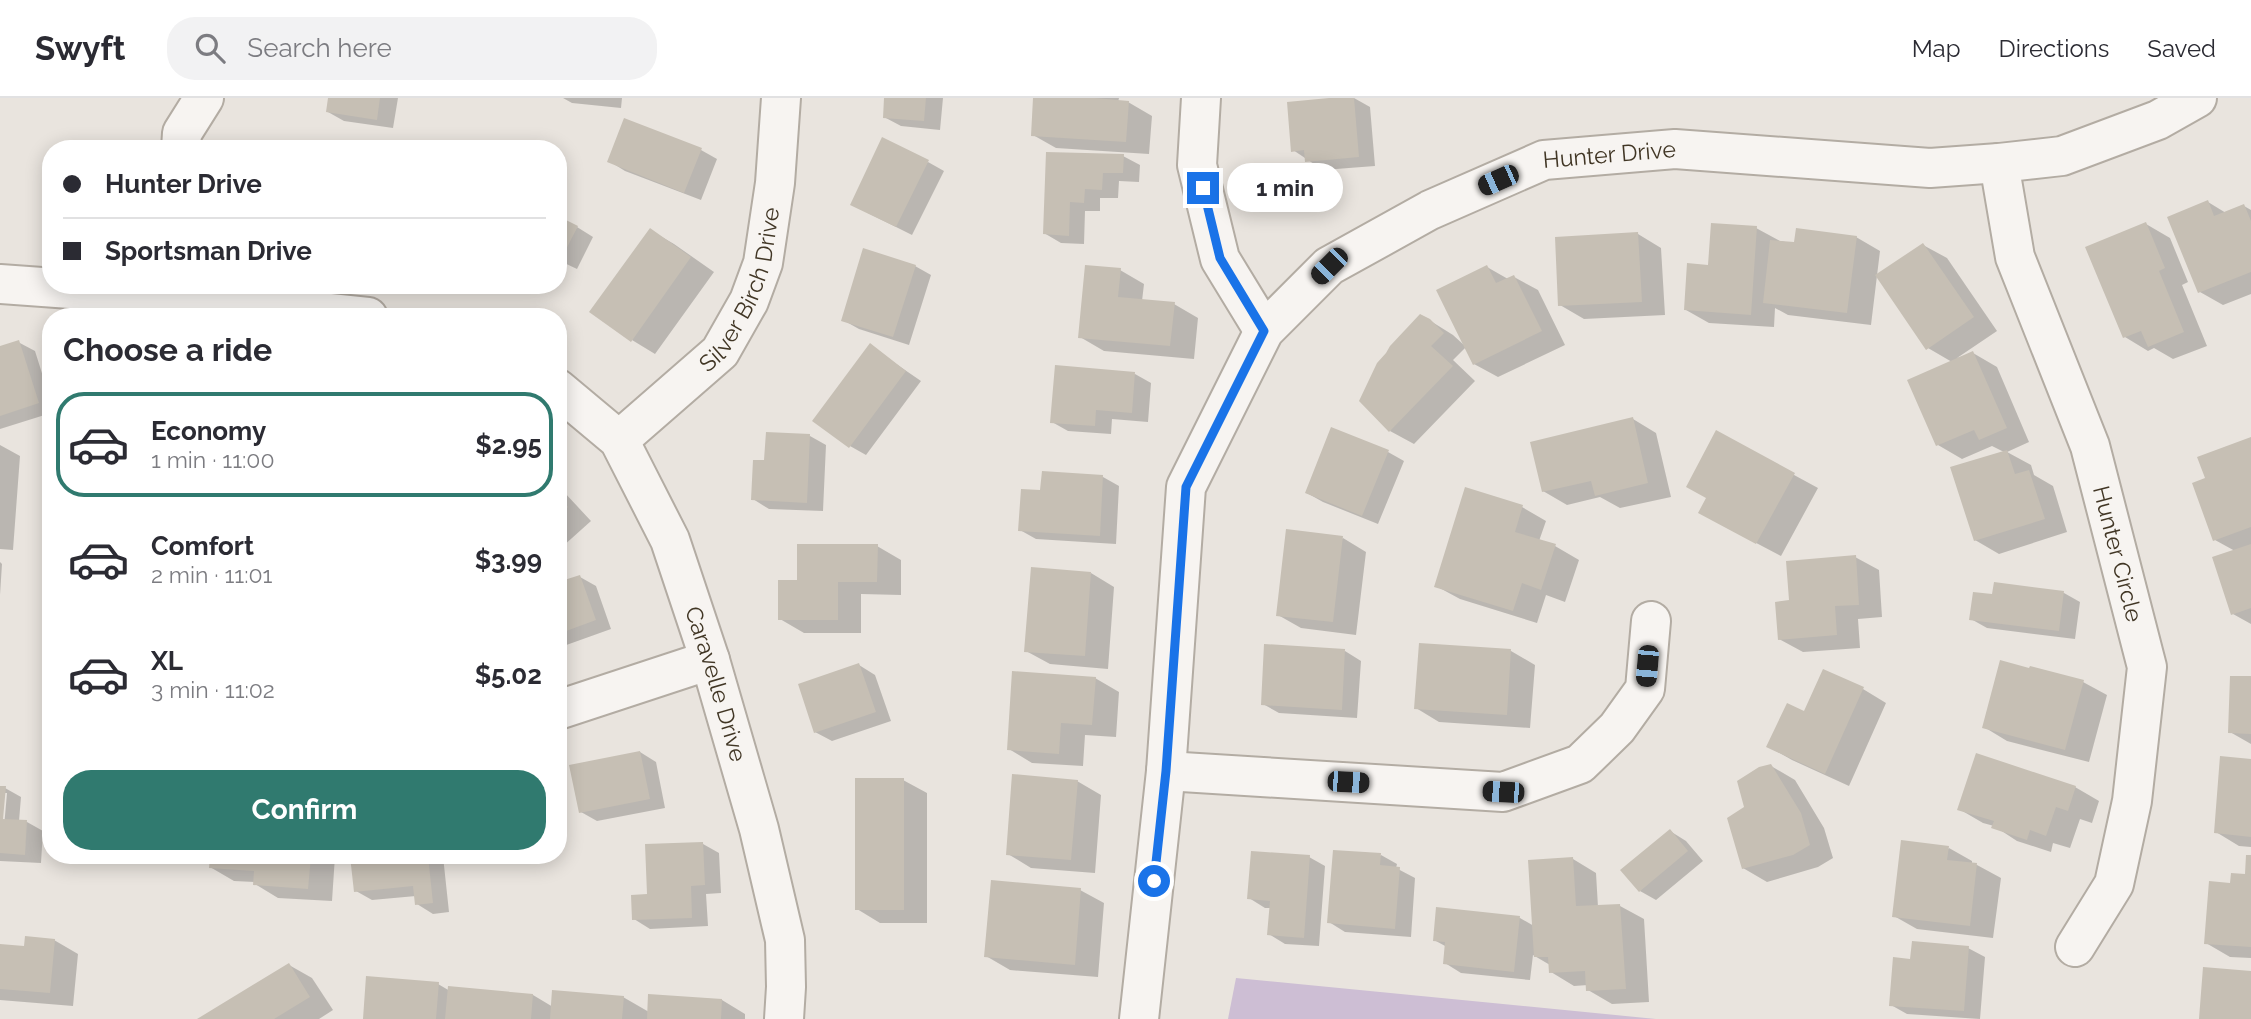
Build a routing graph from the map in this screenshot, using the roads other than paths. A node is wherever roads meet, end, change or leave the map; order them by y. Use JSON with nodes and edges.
{"nodes":[{"id":1,"x":204,"y":98,"type":"edge"},
{"id":2,"x":781,"y":98,"type":"edge"},
{"id":3,"x":1201,"y":98,"type":"edge"},
{"id":4,"x":2197,"y":98,"type":"edge"},
{"id":5,"x":182,"y":140,"type":"edge"},
{"id":6,"x":1999,"y":163,"type":"junction"},
{"id":7,"x":0,"y":284,"type":"edge"},
{"id":8,"x":42,"y":286,"type":"edge"},
{"id":9,"x":190,"y":294,"type":"edge"},
{"id":10,"x":298,"y":308,"type":"edge"},
{"id":11,"x":1264,"y":331,"type":"junction"},
{"id":12,"x":567,"y":397,"type":"edge"},
{"id":13,"x":619,"y":440,"type":"junction"},
{"id":14,"x":1651,"y":621,"type":"dead end"},
{"id":15,"x":710,"y":660,"type":"junction"},
{"id":16,"x":567,"y":706,"type":"edge"},
{"id":17,"x":1166,"y":771,"type":"junction"},
{"id":18,"x":2076,"y":947,"type":"dead end"},
{"id":19,"x":784,"y":1019,"type":"edge"},
{"id":20,"x":1139,"y":1019,"type":"edge"}],
"edges":[{"from":1,"to":5,"type":"street"},
{"from":2,"to":13,"type":"street","name":"Silver Birch Drive"},
{"from":3,"to":11,"type":"street"},
{"from":4,"to":6,"type":"street","name":"Hunter Drive"},
{"from":6,"to":11,"type":"street","name":"Hunter Drive"},
{"from":6,"to":18,"type":"street","name":"Hunter Circle"},
{"from":7,"to":8,"type":"street"},
{"from":9,"to":10,"type":"street"},
{"from":11,"to":17,"type":"street","name":"Hunter Drive"},
{"from":12,"to":13,"type":"street","name":"Caravelle Drive"},
{"from":13,"to":15,"type":"street","name":"Caravelle Drive"},
{"from":14,"to":17,"type":"street"},
{"from":15,"to":16,"type":"street"},
{"from":15,"to":19,"type":"street","name":"Caravelle Drive"},
{"from":17,"to":20,"type":"street","name":"Hunter Drive"}]}
